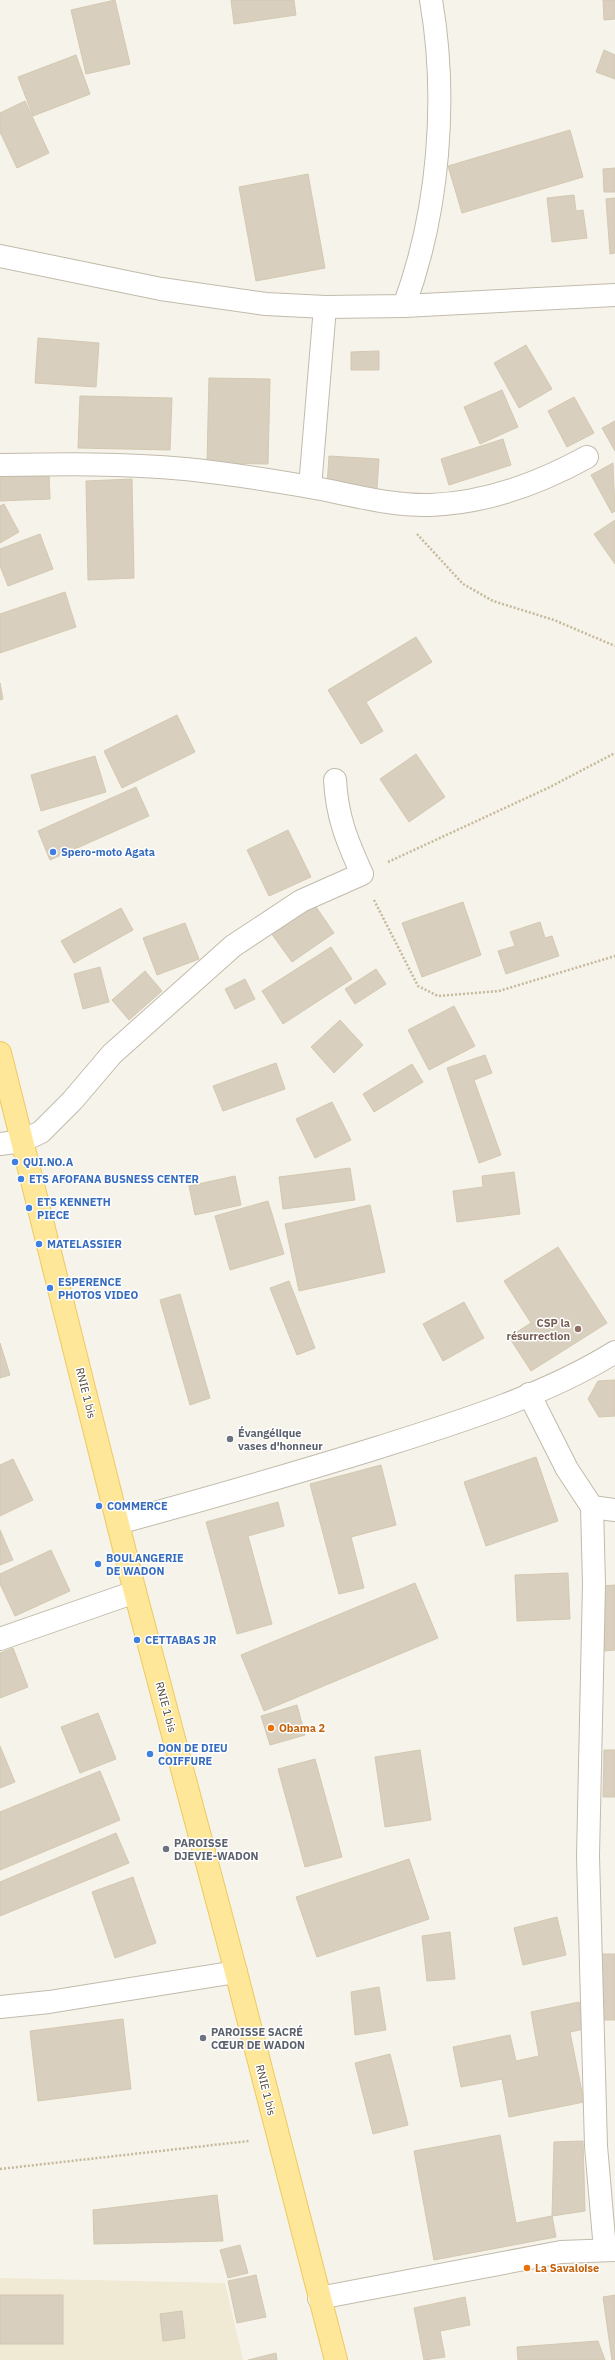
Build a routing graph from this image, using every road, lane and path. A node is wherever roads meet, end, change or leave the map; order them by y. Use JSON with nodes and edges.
{"nodes":[{"id":1,"x":431,"y":0,"type":"edge"},
{"id":2,"x":0,"y":256,"type":"edge"},
{"id":3,"x":615,"y":295,"type":"edge"},
{"id":4,"x":404,"y":306,"type":"junction"},
{"id":5,"x":325,"y":307,"type":"junction"},
{"id":6,"x":588,"y":457,"type":"dead end"},
{"id":7,"x":0,"y":465,"type":"edge"},
{"id":8,"x":310,"y":487,"type":"junction"},
{"id":9,"x":385,"y":502,"type":"junction"},
{"id":10,"x":615,"y":646,"type":"edge"},
{"id":11,"x":615,"y":753,"type":"edge"},
{"id":12,"x":335,"y":780,"type":"dead end"},
{"id":13,"x":362,"y":874,"type":"junction"},
{"id":14,"x":615,"y":956,"type":"edge"},
{"id":15,"x":0,"y":1053,"type":"edge"},
{"id":16,"x":22,"y":1140,"type":"junction"},
{"id":17,"x":0,"y":1144,"type":"edge"},
{"id":18,"x":615,"y":1352,"type":"edge"},
{"id":19,"x":529,"y":1394,"type":"junction"},
{"id":20,"x":592,"y":1508,"type":"junction"},
{"id":21,"x":615,"y":1510,"type":"edge"},
{"id":22,"x":118,"y":1524,"type":"junction"},
{"id":23,"x":135,"y":1592,"type":"junction"},
{"id":24,"x":0,"y":1639,"type":"edge"},
{"id":25,"x":236,"y":1972,"type":"junction"},
{"id":26,"x":0,"y":2007,"type":"edge"},
{"id":27,"x":278,"y":2137,"type":"junction"},
{"id":28,"x":0,"y":2169,"type":"edge"},
{"id":29,"x":610,"y":2250,"type":"edge"},
{"id":30,"x":319,"y":2298,"type":"junction"},
{"id":31,"x":336,"y":2360,"type":"edge"}],
"edges":[{"from":1,"to":4,"type":"street"},
{"from":2,"to":5,"type":"street"},
{"from":3,"to":4,"type":"street"},
{"from":4,"to":5,"type":"street"},
{"from":5,"to":8,"type":"street"},
{"from":6,"to":9,"type":"street"},
{"from":7,"to":8,"type":"street"},
{"from":8,"to":9,"type":"street"},
{"from":9,"to":10,"type":"path"},
{"from":11,"to":13,"type":"path"},
{"from":12,"to":13,"type":"street"},
{"from":13,"to":14,"type":"path"},
{"from":13,"to":16,"type":"street"},
{"from":15,"to":16,"type":"main road","name":"RNIE 1 bis"},
{"from":16,"to":17,"type":"street"},
{"from":16,"to":22,"type":"main road","name":"RNIE 1 bis"},
{"from":18,"to":19,"type":"street"},
{"from":19,"to":20,"type":"street"},
{"from":19,"to":22,"type":"street"},
{"from":20,"to":21,"type":"street"},
{"from":20,"to":29,"type":"street"},
{"from":22,"to":23,"type":"main road","name":"RNIE 1 bis"},
{"from":23,"to":24,"type":"street"},
{"from":23,"to":25,"type":"main road","name":"RNIE 1 bis"},
{"from":25,"to":26,"type":"street"},
{"from":25,"to":27,"type":"main road","name":"RNIE 1 bis"},
{"from":27,"to":28,"type":"path"},
{"from":27,"to":30,"type":"main road","name":"RNIE 1 bis"},
{"from":29,"to":30,"type":"street"},
{"from":30,"to":31,"type":"main road","name":"RNIE 1 bis"}]}
